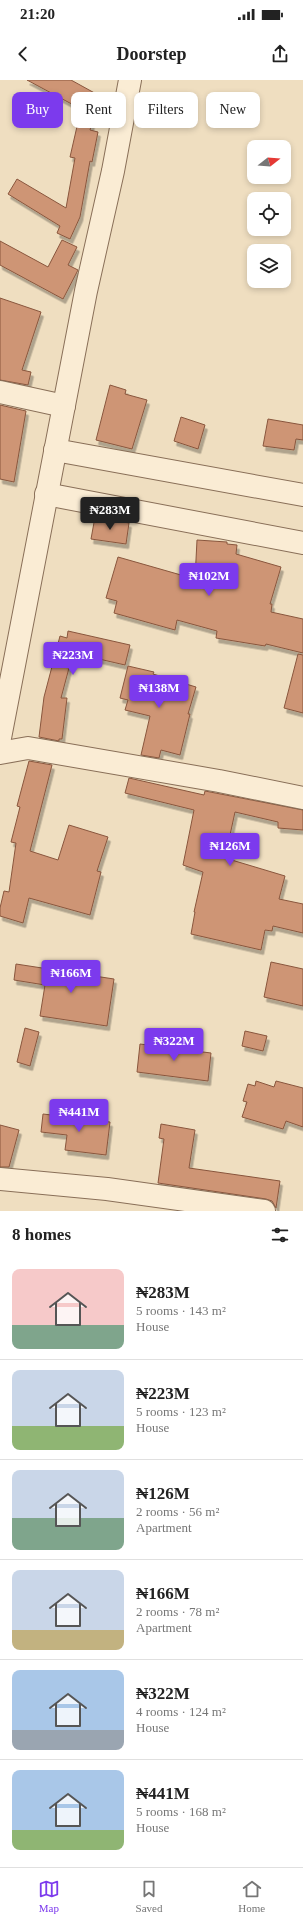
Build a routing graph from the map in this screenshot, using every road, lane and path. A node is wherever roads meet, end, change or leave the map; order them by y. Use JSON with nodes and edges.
{"nodes":[{"id":1,"x":130,"y":80,"type":"edge"},
{"id":2,"x":0,"y":392,"type":"edge"},
{"id":3,"x":64,"y":406,"type":"junction"},
{"id":4,"x":55,"y":450,"type":"junction"},
{"id":5,"x":46,"y":494,"type":"junction"},
{"id":6,"x":303,"y":495,"type":"edge"},
{"id":7,"x":303,"y":543,"type":"edge"},
{"id":8,"x":0,"y":738,"type":"edge"},
{"id":9,"x":0,"y":753,"type":"edge"},
{"id":10,"x":303,"y":798,"type":"edge"},
{"id":11,"x":0,"y":1179,"type":"edge"},
{"id":12,"x":264,"y":1211,"type":"edge"}],
"edges":[{"from":1,"to":3,"type":"street"},
{"from":2,"to":3,"type":"street"},
{"from":3,"to":4,"type":"street"},
{"from":4,"to":5,"type":"street"},
{"from":4,"to":6,"type":"street"},
{"from":5,"to":7,"type":"street"},
{"from":5,"to":8,"type":"street"},
{"from":9,"to":10,"type":"street"},
{"from":11,"to":12,"type":"street"}]}
